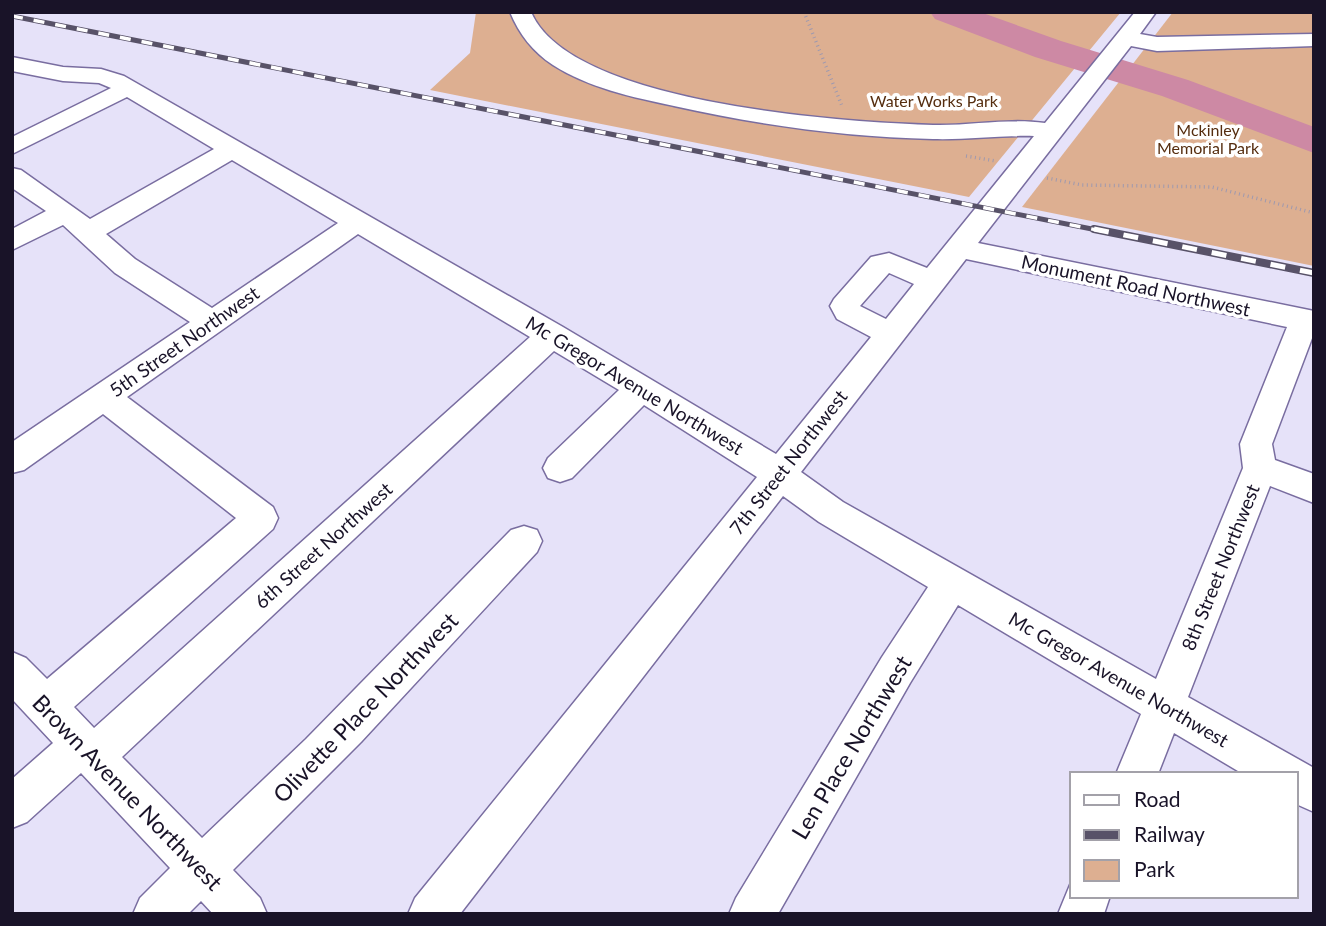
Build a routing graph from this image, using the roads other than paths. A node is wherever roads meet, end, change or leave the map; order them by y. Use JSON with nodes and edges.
{"nodes":[{"id":1,"x":520,"y":12,"type":"edge"},
{"id":2,"x":1146,"y":12,"type":"edge"},
{"id":3,"x":1121,"y":42,"type":"junction"},
{"id":4,"x":1312,"y":42,"type":"edge"},
{"id":5,"x":12,"y":64,"type":"edge"},
{"id":6,"x":116,"y":94,"type":"junction"},
{"id":7,"x":1051,"y":131,"type":"junction"},
{"id":8,"x":12,"y":147,"type":"edge"},
{"id":9,"x":231,"y":150,"type":"junction"},
{"id":10,"x":12,"y":176,"type":"edge"},
{"id":11,"x":65,"y":212,"type":"junction"},
{"id":12,"x":357,"y":222,"type":"junction"},
{"id":13,"x":88,"y":232,"type":"junction"},
{"id":14,"x":12,"y":241,"type":"edge"},
{"id":15,"x":959,"y":248,"type":"junction"},
{"id":16,"x":932,"y":281,"type":"junction"},
{"id":17,"x":1309,"y":321,"type":"edge"},
{"id":18,"x":212,"y":322,"type":"junction"},
{"id":19,"x":890,"y":334,"type":"junction"},
{"id":20,"x":552,"y":335,"type":"junction"},
{"id":21,"x":641,"y":388,"type":"junction"},
{"id":22,"x":104,"y":397,"type":"junction"},
{"id":23,"x":12,"y":460,"type":"edge"},
{"id":24,"x":561,"y":468,"type":"dead end"},
{"id":25,"x":1260,"y":468,"type":"junction"},
{"id":26,"x":777,"y":475,"type":"junction"},
{"id":27,"x":1314,"y":489,"type":"edge"},
{"id":28,"x":524,"y":541,"type":"dead end"},
{"id":29,"x":952,"y":582,"type":"junction"},
{"id":30,"x":12,"y":671,"type":"edge"},
{"id":31,"x":1165,"y":705,"type":"junction"},
{"id":32,"x":46,"y":706,"type":"junction"},
{"id":33,"x":88,"y":750,"type":"junction"},
{"id":34,"x":1138,"y":772,"type":"edge"},
{"id":35,"x":1280,"y":772,"type":"edge"},
{"id":36,"x":1298,"y":782,"type":"edge"},
{"id":37,"x":1314,"y":792,"type":"edge"},
{"id":38,"x":12,"y":807,"type":"edge"},
{"id":39,"x":201,"y":868,"type":"junction"},
{"id":40,"x":156,"y":914,"type":"edge"},
{"id":41,"x":244,"y":914,"type":"edge"},
{"id":42,"x":431,"y":914,"type":"edge"},
{"id":43,"x":752,"y":914,"type":"edge"}],
"edges":[{"from":1,"to":7,"type":"street"},
{"from":2,"to":3,"type":"street","name":"7th Street Northwest"},
{"from":3,"to":4,"type":"street"},
{"from":3,"to":7,"type":"street","name":"7th Street Northwest"},
{"from":5,"to":6,"type":"street","name":"Mc Gregor Avenue Northwest"},
{"from":6,"to":8,"type":"street"},
{"from":6,"to":9,"type":"street","name":"Mc Gregor Avenue Northwest"},
{"from":7,"to":15,"type":"street","name":"7th Street Northwest"},
{"from":9,"to":12,"type":"street","name":"Mc Gregor Avenue Northwest"},
{"from":9,"to":13,"type":"street"},
{"from":10,"to":11,"type":"street"},
{"from":11,"to":13,"type":"street"},
{"from":11,"to":14,"type":"street"},
{"from":12,"to":18,"type":"street","name":"5th Street Northwest"},
{"from":12,"to":20,"type":"street","name":"Mc Gregor Avenue Northwest"},
{"from":13,"to":18,"type":"street"},
{"from":15,"to":16,"type":"street","name":"7th Street Northwest"},
{"from":15,"to":17,"type":"street","name":"Monument Road Northwest"},
{"from":16,"to":19,"type":"street","name":"7th Street Northwest"},
{"from":16,"to":19,"type":"street"},
{"from":17,"to":25,"type":"street","name":"8th Street Northwest"},
{"from":18,"to":22,"type":"street","name":"5th Street Northwest"},
{"from":19,"to":26,"type":"street","name":"7th Street Northwest"},
{"from":20,"to":21,"type":"street","name":"Mc Gregor Avenue Northwest"},
{"from":20,"to":33,"type":"street","name":"6th Street Northwest"},
{"from":21,"to":24,"type":"street"},
{"from":21,"to":26,"type":"street","name":"Mc Gregor Avenue Northwest"},
{"from":22,"to":23,"type":"street","name":"5th Street Northwest"},
{"from":22,"to":32,"type":"street"},
{"from":25,"to":27,"type":"street"},
{"from":25,"to":31,"type":"street","name":"8th Street Northwest"},
{"from":26,"to":29,"type":"street","name":"Mc Gregor Avenue Northwest"},
{"from":26,"to":42,"type":"street","name":"7th Street Northwest"},
{"from":28,"to":39,"type":"street","name":"Olivette Place Northwest"},
{"from":29,"to":31,"type":"street","name":"Mc Gregor Avenue Northwest"},
{"from":29,"to":43,"type":"street","name":"Len Place Northwest"},
{"from":30,"to":32,"type":"street","name":"Brown Avenue Northwest"},
{"from":31,"to":34,"type":"street","name":"8th Street Northwest"},
{"from":31,"to":35,"type":"street","name":"Mc Gregor Avenue Northwest"},
{"from":32,"to":33,"type":"street","name":"Brown Avenue Northwest"},
{"from":33,"to":38,"type":"street","name":"6th Street Northwest"},
{"from":33,"to":39,"type":"street","name":"Brown Avenue Northwest"},
{"from":36,"to":37,"type":"street"},
{"from":39,"to":40,"type":"street"},
{"from":39,"to":41,"type":"street","name":"Brown Avenue Northwest"}]}
